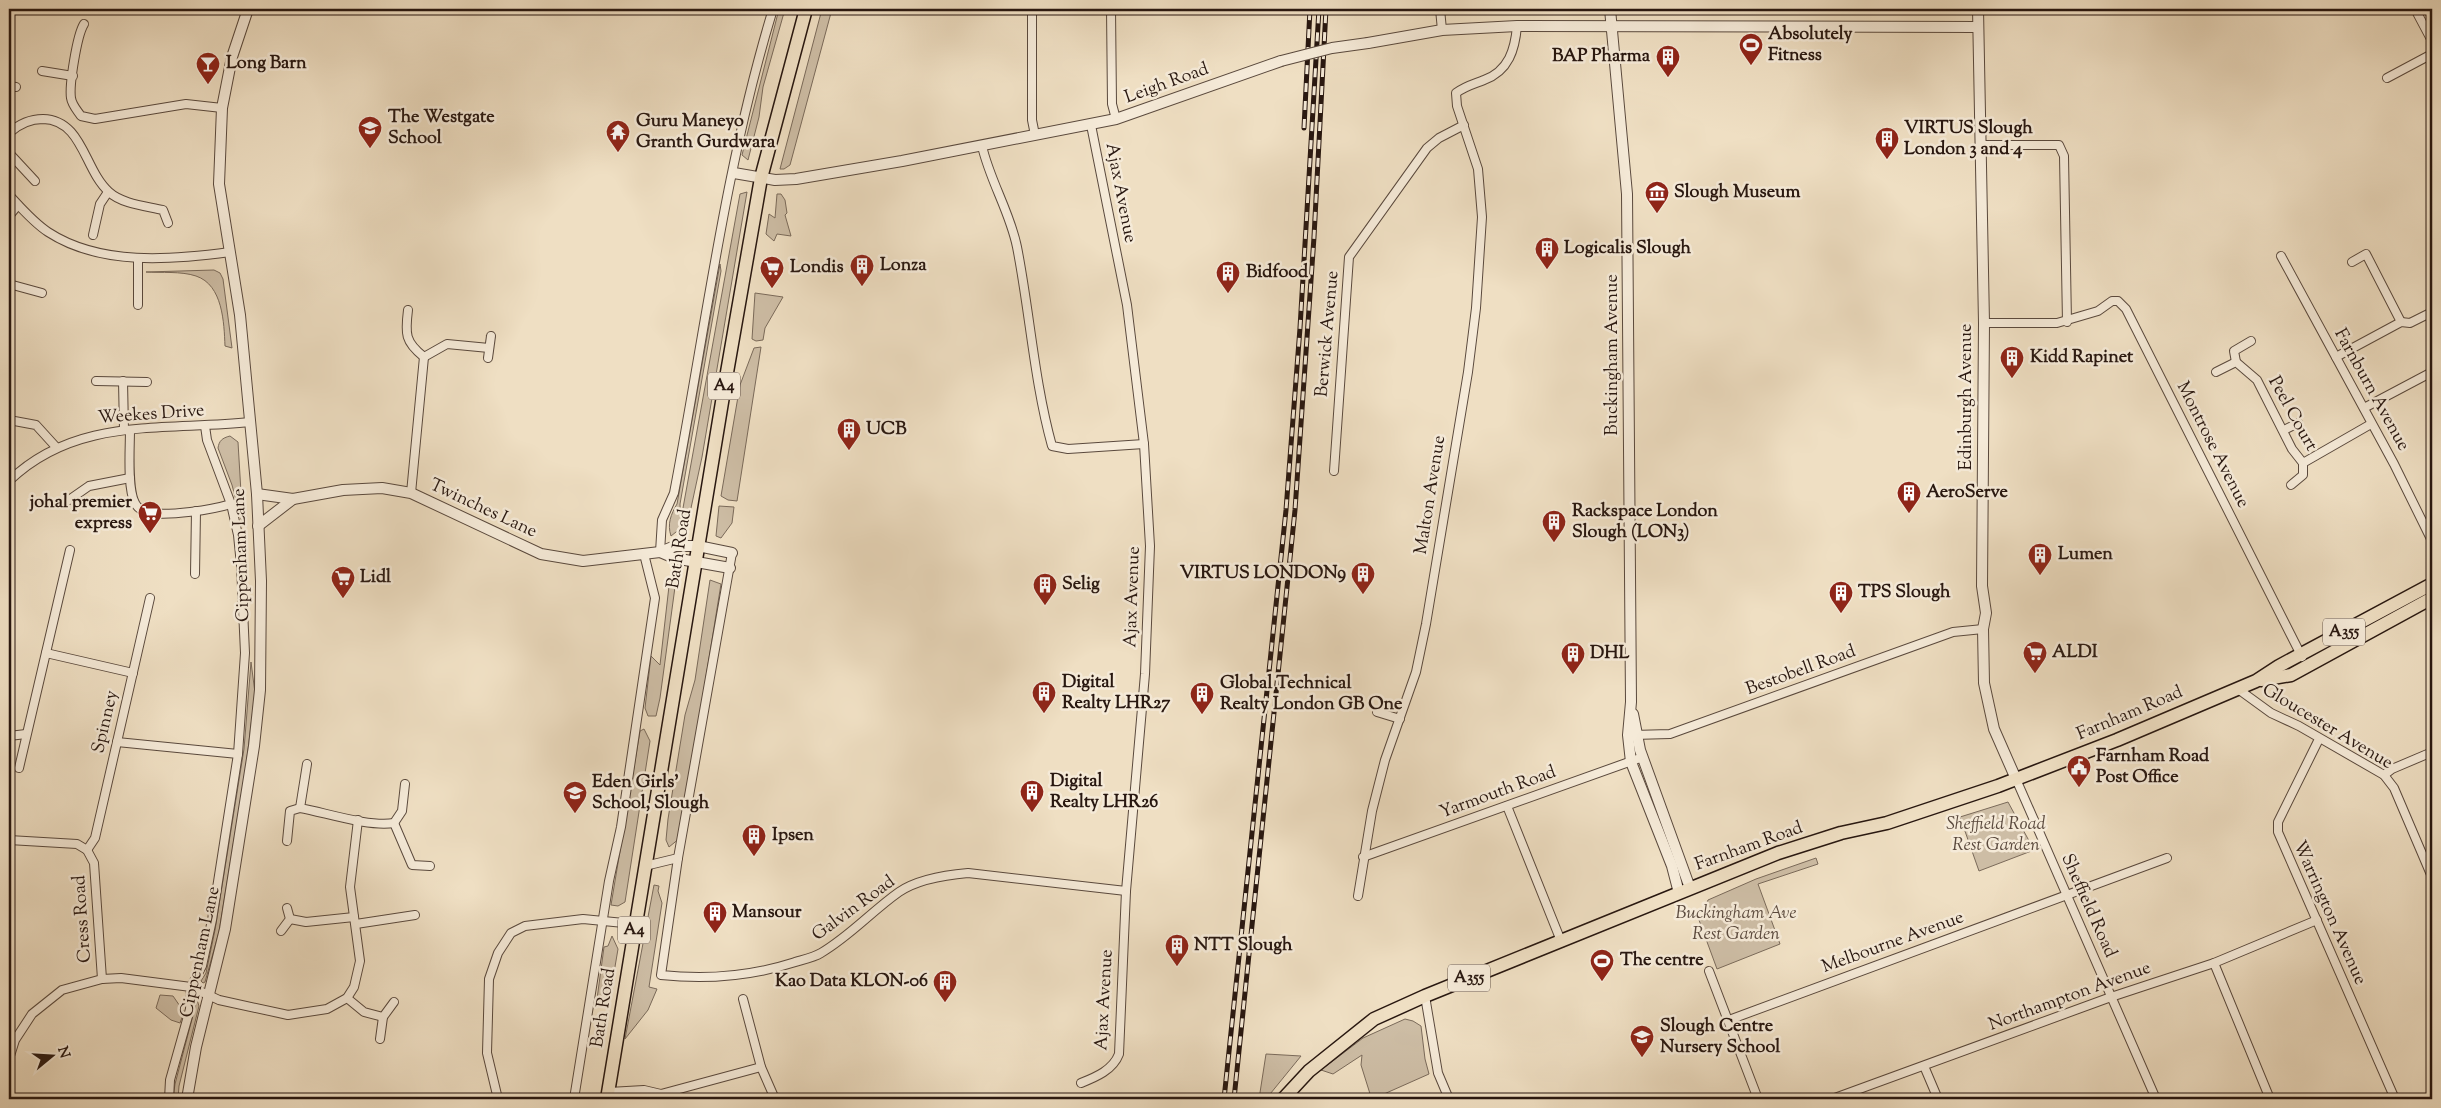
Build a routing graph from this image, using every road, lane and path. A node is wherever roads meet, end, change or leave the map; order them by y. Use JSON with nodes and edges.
{"nodes":[{"id":1,"x":248,"y":9,"type":"edge"},
{"id":2,"x":773,"y":9,"type":"edge"},
{"id":3,"x":806,"y":9,"type":"edge"},
{"id":4,"x":1032,"y":9,"type":"edge"},
{"id":5,"x":1111,"y":9,"type":"edge"},
{"id":6,"x":1440,"y":9,"type":"edge"},
{"id":7,"x":1610,"y":9,"type":"edge"},
{"id":8,"x":1978,"y":9,"type":"edge"},
{"id":9,"x":2415,"y":9,"type":"edge"},
{"id":10,"x":84,"y":24,"type":"dead end"},
{"id":11,"x":1517,"y":26,"type":"junction"},
{"id":12,"x":1610,"y":27,"type":"junction"},
{"id":13,"x":1978,"y":27,"type":"junction"},
{"id":14,"x":1442,"y":30,"type":"junction"},
{"id":15,"x":2432,"y":41,"type":"edge"},
{"id":16,"x":2432,"y":54,"type":"edge"},
{"id":17,"x":42,"y":71,"type":"dead end"},
{"id":18,"x":73,"y":76,"type":"junction"},
{"id":19,"x":2387,"y":78,"type":"dead end"},
{"id":20,"x":222,"y":108,"type":"junction"},
{"id":21,"x":1116,"y":119,"type":"junction"},
{"id":22,"x":1091,"y":125,"type":"junction"},
{"id":23,"x":1464,"y":126,"type":"junction"},
{"id":24,"x":9,"y":133,"type":"edge"},
{"id":25,"x":1035,"y":135,"type":"junction"},
{"id":26,"x":1982,"y":145,"type":"junction"},
{"id":27,"x":982,"y":146,"type":"junction"},
{"id":28,"x":9,"y":154,"type":"edge"},
{"id":29,"x":734,"y":173,"type":"junction"},
{"id":30,"x":761,"y":178,"type":"junction"},
{"id":31,"x":35,"y":181,"type":"dead end"},
{"id":32,"x":108,"y":192,"type":"junction"},
{"id":33,"x":9,"y":195,"type":"edge"},
{"id":34,"x":18,"y":205,"type":"junction"},
{"id":35,"x":9,"y":216,"type":"edge"},
{"id":36,"x":168,"y":223,"type":"dead end"},
{"id":37,"x":93,"y":234,"type":"dead end"},
{"id":38,"x":230,"y":252,"type":"junction"},
{"id":39,"x":2281,"y":256,"type":"dead end"},
{"id":40,"x":138,"y":258,"type":"junction"},
{"id":41,"x":2352,"y":262,"type":"dead end"},
{"id":42,"x":9,"y":284,"type":"edge"},
{"id":43,"x":42,"y":293,"type":"dead end"},
{"id":44,"x":138,"y":305,"type":"dead end"},
{"id":45,"x":408,"y":310,"type":"dead end"},
{"id":46,"x":2432,"y":312,"type":"edge"},
{"id":47,"x":2067,"y":322,"type":"junction"},
{"id":48,"x":2401,"y":322,"type":"junction"},
{"id":49,"x":1984,"y":324,"type":"junction"},
{"id":50,"x":491,"y":336,"type":"dead end"},
{"id":51,"x":2251,"y":341,"type":"dead end"},
{"id":52,"x":489,"y":348,"type":"junction"},
{"id":53,"x":424,"y":357,"type":"junction"},
{"id":54,"x":2336,"y":357,"type":"junction"},
{"id":55,"x":488,"y":358,"type":"dead end"},
{"id":56,"x":2236,"y":362,"type":"junction"},
{"id":57,"x":2216,"y":372,"type":"dead end"},
{"id":58,"x":2432,"y":372,"type":"edge"},
{"id":59,"x":96,"y":381,"type":"dead end"},
{"id":60,"x":123,"y":381,"type":"junction"},
{"id":61,"x":147,"y":382,"type":"dead end"},
{"id":62,"x":2364,"y":408,"type":"junction"},
{"id":63,"x":9,"y":420,"type":"edge"},
{"id":64,"x":250,"y":422,"type":"junction"},
{"id":65,"x":2298,"y":423,"type":"dead end"},
{"id":66,"x":2372,"y":424,"type":"junction"},
{"id":67,"x":205,"y":426,"type":"junction"},
{"id":68,"x":127,"y":430,"type":"junction"},
{"id":69,"x":2284,"y":430,"type":"junction"},
{"id":70,"x":1144,"y":444,"type":"junction"},
{"id":71,"x":56,"y":447,"type":"junction"},
{"id":72,"x":2302,"y":462,"type":"junction"},
{"id":73,"x":1334,"y":471,"type":"dead end"},
{"id":74,"x":130,"y":478,"type":"junction"},
{"id":75,"x":9,"y":482,"type":"edge"},
{"id":76,"x":2291,"y":484,"type":"dead end"},
{"id":77,"x":412,"y":493,"type":"junction"},
{"id":78,"x":257,"y":494,"type":"junction"},
{"id":79,"x":293,"y":499,"type":"junction"},
{"id":80,"x":66,"y":502,"type":"dead end"},
{"id":81,"x":230,"y":504,"type":"junction"},
{"id":82,"x":196,"y":511,"type":"junction"},
{"id":83,"x":258,"y":526,"type":"junction"},
{"id":84,"x":2432,"y":541,"type":"edge"},
{"id":85,"x":698,"y":546,"type":"junction"},
{"id":86,"x":70,"y":550,"type":"dead end"},
{"id":87,"x":660,"y":552,"type":"junction"},
{"id":88,"x":732,"y":553,"type":"joint"},
{"id":89,"x":644,"y":554,"type":"junction"},
{"id":90,"x":695,"y":562,"type":"junction"},
{"id":91,"x":730,"y":568,"type":"junction"},
{"id":92,"x":195,"y":574,"type":"dead end"},
{"id":93,"x":2432,"y":584,"type":"edge"},
{"id":94,"x":150,"y":598,"type":"dead end"},
{"id":95,"x":2432,"y":598,"type":"edge"},
{"id":96,"x":1983,"y":629,"type":"junction"},
{"id":97,"x":46,"y":653,"type":"junction"},
{"id":98,"x":2304,"y":660,"type":"junction"},
{"id":99,"x":133,"y":673,"type":"junction"},
{"id":100,"x":2238,"y":689,"type":"junction"},
{"id":101,"x":1377,"y":712,"type":"dead end"},
{"id":102,"x":1400,"y":720,"type":"junction"},
{"id":103,"x":26,"y":734,"type":"junction"},
{"id":104,"x":1633,"y":735,"type":"junction"},
{"id":105,"x":9,"y":736,"type":"edge"},
{"id":106,"x":2319,"y":739,"type":"junction"},
{"id":107,"x":117,"y":742,"type":"junction"},
{"id":108,"x":2432,"y":752,"type":"edge"},
{"id":109,"x":238,"y":754,"type":"junction"},
{"id":110,"x":1643,"y":757,"type":"junction"},
{"id":111,"x":1631,"y":762,"type":"junction"},
{"id":112,"x":307,"y":764,"type":"dead end"},
{"id":113,"x":20,"y":768,"type":"dead end"},
{"id":114,"x":2384,"y":775,"type":"junction"},
{"id":115,"x":2016,"y":779,"type":"junction"},
{"id":116,"x":405,"y":784,"type":"dead end"},
{"id":117,"x":1507,"y":806,"type":"junction"},
{"id":118,"x":300,"y":808,"type":"junction"},
{"id":119,"x":358,"y":820,"type":"junction"},
{"id":120,"x":394,"y":822,"type":"junction"},
{"id":121,"x":9,"y":840,"type":"edge"},
{"id":122,"x":286,"y":841,"type":"dead end"},
{"id":123,"x":87,"y":850,"type":"junction"},
{"id":124,"x":1363,"y":857,"type":"junction"},
{"id":125,"x":678,"y":858,"type":"junction"},
{"id":126,"x":2167,"y":858,"type":"dead end"},
{"id":127,"x":430,"y":866,"type":"dead end"},
{"id":128,"x":645,"y":866,"type":"junction"},
{"id":129,"x":2432,"y":878,"type":"edge"},
{"id":130,"x":1126,"y":891,"type":"junction"},
{"id":131,"x":1684,"y":891,"type":"junction"},
{"id":132,"x":2067,"y":894,"type":"junction"},
{"id":133,"x":1358,"y":896,"type":"dead end"},
{"id":134,"x":287,"y":908,"type":"dead end"},
{"id":135,"x":415,"y":915,"type":"dead end"},
{"id":136,"x":290,"y":919,"type":"junction"},
{"id":137,"x":355,"y":920,"type":"junction"},
{"id":138,"x":2317,"y":920,"type":"junction"},
{"id":139,"x":603,"y":921,"type":"junction"},
{"id":140,"x":634,"y":924,"type":"junction"},
{"id":141,"x":281,"y":931,"type":"dead end"},
{"id":142,"x":1561,"y":941,"type":"junction"},
{"id":143,"x":2214,"y":963,"type":"junction"},
{"id":144,"x":1709,"y":971,"type":"dead end"},
{"id":145,"x":102,"y":978,"type":"junction"},
{"id":146,"x":191,"y":988,"type":"junction"},
{"id":147,"x":210,"y":996,"type":"junction"},
{"id":148,"x":1425,"y":996,"type":"junction"},
{"id":149,"x":347,"y":998,"type":"junction"},
{"id":150,"x":2111,"y":998,"type":"junction"},
{"id":151,"x":744,"y":999,"type":"dead end"},
{"id":152,"x":394,"y":1002,"type":"dead end"},
{"id":153,"x":383,"y":1017,"type":"junction"},
{"id":154,"x":1729,"y":1020,"type":"junction"},
{"id":155,"x":12,"y":1038,"type":"edge"},
{"id":156,"x":380,"y":1039,"type":"dead end"},
{"id":157,"x":9,"y":1059,"type":"edge"},
{"id":158,"x":1924,"y":1066,"type":"junction"},
{"id":159,"x":762,"y":1067,"type":"junction"},
{"id":160,"x":1081,"y":1083,"type":"dead end"},
{"id":161,"x":608,"y":1096,"type":"edge"},
{"id":162,"x":169,"y":1099,"type":"edge"},
{"id":163,"x":187,"y":1099,"type":"edge"},
{"id":164,"x":498,"y":1099,"type":"edge"},
{"id":165,"x":574,"y":1099,"type":"edge"},
{"id":166,"x":775,"y":1099,"type":"edge"},
{"id":167,"x":1283,"y":1099,"type":"edge"},
{"id":168,"x":1449,"y":1099,"type":"edge"},
{"id":169,"x":1758,"y":1099,"type":"edge"},
{"id":170,"x":1832,"y":1099,"type":"edge"},
{"id":171,"x":1938,"y":1099,"type":"edge"},
{"id":172,"x":2156,"y":1099,"type":"edge"},
{"id":173,"x":2270,"y":1099,"type":"edge"},
{"id":174,"x":2395,"y":1099,"type":"edge"}],
"edges":[{"from":1,"to":20,"type":"street","name":"Cippenham Lane"},
{"from":2,"to":29,"type":"street"},
{"from":3,"to":30,"type":"main road","name":"Bath Road","number":"A4"},
{"from":4,"to":25,"type":"street"},
{"from":5,"to":21,"type":"street"},
{"from":6,"to":14,"type":"street"},
{"from":7,"to":12,"type":"street","name":"Buckingham Avenue"},
{"from":8,"to":13,"type":"street","name":"Edinburgh Avenue"},
{"from":9,"to":15,"type":"street"},
{"from":10,"to":18,"type":"street"},
{"from":11,"to":12,"type":"street","name":"Leigh Road"},
{"from":11,"to":14,"type":"street","name":"Leigh Road"},
{"from":11,"to":23,"type":"street","name":"Malton Avenue"},
{"from":12,"to":13,"type":"street","name":"Leigh Road"},
{"from":12,"to":104,"type":"street","name":"Buckingham Avenue"},
{"from":13,"to":26,"type":"street","name":"Edinburgh Avenue"},
{"from":14,"to":21,"type":"street","name":"Leigh Road","bridge":true},
{"from":16,"to":19,"type":"street"},
{"from":17,"to":18,"type":"street"},
{"from":18,"to":20,"type":"street"},
{"from":20,"to":38,"type":"street","name":"Cippenham Lane"},
{"from":21,"to":22,"type":"street","name":"Leigh Road"},
{"from":22,"to":25,"type":"street","name":"Leigh Road"},
{"from":22,"to":70,"type":"street","name":"Ajax Avenue"},
{"from":23,"to":73,"type":"street","name":"Berwick Avenue"},
{"from":23,"to":102,"type":"street","name":"Malton Avenue"},
{"from":24,"to":32,"type":"street"},
{"from":25,"to":27,"type":"street","name":"Leigh Road"},
{"from":26,"to":47,"type":"street"},
{"from":26,"to":49,"type":"street","name":"Edinburgh Avenue"},
{"from":27,"to":30,"type":"street","name":"Leigh Road"},
{"from":27,"to":70,"type":"street"},
{"from":28,"to":31,"type":"street"},
{"from":29,"to":30,"type":"street","name":"Leigh Road"},
{"from":29,"to":87,"type":"street"},
{"from":30,"to":85,"type":"main road","name":"Bath Road","number":"A4"},
{"from":32,"to":36,"type":"street"},
{"from":32,"to":37,"type":"street"},
{"from":33,"to":34,"type":"street"},
{"from":34,"to":35,"type":"street"},
{"from":34,"to":40,"type":"street"},
{"from":38,"to":40,"type":"street"},
{"from":38,"to":64,"type":"street","name":"Cippenham Lane"},
{"from":39,"to":54,"type":"street","name":"Farnburn Avenue"},
{"from":40,"to":44,"type":"street"},
{"from":41,"to":48,"type":"street"},
{"from":42,"to":43,"type":"street"},
{"from":45,"to":53,"type":"street"},
{"from":46,"to":48,"type":"street"},
{"from":47,"to":49,"type":"street","name":"Montrose Avenue"},
{"from":47,"to":98,"type":"street","name":"Montrose Avenue"},
{"from":48,"to":54,"type":"street"},
{"from":49,"to":96,"type":"street","name":"Edinburgh Avenue"},
{"from":50,"to":52,"type":"street"},
{"from":51,"to":56,"type":"street"},
{"from":52,"to":53,"type":"street"},
{"from":52,"to":55,"type":"street"},
{"from":53,"to":77,"type":"street"},
{"from":54,"to":62,"type":"street","name":"Farnburn Avenue"},
{"from":56,"to":57,"type":"street"},
{"from":56,"to":69,"type":"street","name":"Peel Court"},
{"from":58,"to":62,"type":"street"},
{"from":59,"to":60,"type":"street"},
{"from":60,"to":61,"type":"street"},
{"from":60,"to":68,"type":"street"},
{"from":62,"to":66,"type":"street","name":"Farnburn Avenue"},
{"from":63,"to":71,"type":"street"},
{"from":64,"to":67,"type":"street","name":"Weekes Drive"},
{"from":64,"to":78,"type":"street","name":"Cippenham Lane"},
{"from":65,"to":69,"type":"street"},
{"from":66,"to":72,"type":"street"},
{"from":66,"to":84,"type":"street","name":"Farnburn Avenue"},
{"from":67,"to":68,"type":"street","name":"Weekes Drive"},
{"from":67,"to":81,"type":"street"},
{"from":68,"to":71,"type":"street","name":"Weekes Drive"},
{"from":68,"to":74,"type":"street"},
{"from":69,"to":72,"type":"street","name":"Peel Court"},
{"from":70,"to":130,"type":"street","name":"Ajax Avenue"},
{"from":71,"to":75,"type":"street","name":"Weekes Drive"},
{"from":72,"to":76,"type":"street","name":"Peel Court"},
{"from":74,"to":80,"type":"street"},
{"from":74,"to":82,"type":"street"},
{"from":77,"to":79,"type":"street","name":"Twinches Lane"},
{"from":77,"to":89,"type":"street","name":"Twinches Lane"},
{"from":78,"to":79,"type":"street","name":"Twinches Lane"},
{"from":78,"to":83,"type":"street","name":"Cippenham Lane"},
{"from":79,"to":83,"type":"street","name":"Twinches Lane"},
{"from":81,"to":82,"type":"street"},
{"from":81,"to":109,"type":"street"},
{"from":82,"to":92,"type":"street"},
{"from":83,"to":147,"type":"street","name":"Cippenham Lane"},
{"from":85,"to":87,"type":"street","name":"Twinches Lane"},
{"from":85,"to":88,"type":"street","name":"Twinches Lane"},
{"from":85,"to":90,"type":"main road","name":"Bath Road","number":"A4"},
{"from":86,"to":97,"type":"street"},
{"from":87,"to":89,"type":"street","name":"Twinches Lane"},
{"from":87,"to":90,"type":"street","name":"Twinches Lane"},
{"from":88,"to":91,"type":"street"},
{"from":89,"to":139,"type":"street","name":"Bath Road"},
{"from":90,"to":91,"type":"street","name":"Twinches Lane"},
{"from":90,"to":128,"type":"main road","name":"Bath Road","number":"A4"},
{"from":91,"to":125,"type":"street"},
{"from":93,"to":98,"type":"main road","name":"Farnham Road","number":"A355"},
{"from":94,"to":99,"type":"street","name":"Spinney"},
{"from":95,"to":98,"type":"main road","name":"Farnham Road","number":"A355"},
{"from":96,"to":104,"type":"street","name":"Bestobell Road"},
{"from":96,"to":115,"type":"street","name":"Edinburgh Avenue"},
{"from":97,"to":99,"type":"street"},
{"from":97,"to":103,"type":"street"},
{"from":98,"to":100,"type":"main road","name":"Farnham Road","number":"A355"},
{"from":99,"to":107,"type":"street","name":"Spinney"},
{"from":100,"to":106,"type":"street","name":"Gloucester Avenue"},
{"from":100,"to":115,"type":"main road","name":"Farnham Road","number":"A355"},
{"from":101,"to":102,"type":"street"},
{"from":102,"to":124,"type":"street","name":"Malton Avenue"},
{"from":103,"to":105,"type":"street"},
{"from":103,"to":113,"type":"street"},
{"from":104,"to":110,"type":"street","name":"Buckingham Avenue"},
{"from":104,"to":111,"type":"street","name":"Buckingham Avenue"},
{"from":106,"to":114,"type":"street","name":"Gloucester Avenue"},
{"from":106,"to":138,"type":"street","name":"Warrington Avenue"},
{"from":107,"to":109,"type":"street"},
{"from":107,"to":123,"type":"street","name":"Spinney"},
{"from":108,"to":114,"type":"street"},
{"from":109,"to":146,"type":"street"},
{"from":110,"to":111,"type":"street","name":"Yarmouth Road"},
{"from":110,"to":131,"type":"street","name":"Buckingham Avenue"},
{"from":111,"to":117,"type":"street","name":"Yarmouth Road"},
{"from":111,"to":131,"type":"street","name":"Buckingham Avenue"},
{"from":112,"to":118,"type":"street"},
{"from":114,"to":129,"type":"street","name":"Gloucester Avenue"},
{"from":115,"to":131,"type":"main road","name":"Farnham Road","number":"A355"},
{"from":115,"to":132,"type":"street","name":"Sheffield Road"},
{"from":116,"to":120,"type":"street"},
{"from":117,"to":124,"type":"street","name":"Yarmouth Road"},
{"from":117,"to":142,"type":"street"},
{"from":118,"to":119,"type":"street"},
{"from":118,"to":122,"type":"street"},
{"from":119,"to":120,"type":"street"},
{"from":119,"to":137,"type":"street"},
{"from":120,"to":127,"type":"street"},
{"from":121,"to":123,"type":"street","name":"Cress Road"},
{"from":123,"to":145,"type":"street","name":"Cress Road"},
{"from":124,"to":133,"type":"street","name":"Malton Avenue"},
{"from":125,"to":128,"type":"street"},
{"from":125,"to":130,"type":"street","name":"Galvin Road"},
{"from":126,"to":132,"type":"street","name":"Melbourne Avenue"},
{"from":128,"to":140,"type":"main road","name":"Bath Road","number":"A4"},
{"from":130,"to":160,"type":"street","name":"Ajax Avenue"},
{"from":131,"to":142,"type":"main road","name":"Farnham Road","number":"A355"},
{"from":132,"to":150,"type":"street","name":"Sheffield Road"},
{"from":132,"to":154,"type":"street","name":"Melbourne Avenue"},
{"from":134,"to":136,"type":"street"},
{"from":135,"to":137,"type":"street"},
{"from":136,"to":137,"type":"street"},
{"from":136,"to":141,"type":"street"},
{"from":137,"to":149,"type":"street"},
{"from":138,"to":143,"type":"street","name":"Northampton Avenue"},
{"from":138,"to":174,"type":"street","name":"Warrington Avenue"},
{"from":139,"to":140,"type":"street"},
{"from":139,"to":164,"type":"street"},
{"from":139,"to":165,"type":"street","name":"Bath Road"},
{"from":140,"to":161,"type":"main road","name":"Bath Road","number":"A4"},
{"from":142,"to":148,"type":"main road","name":"Farnham Road","number":"A355"},
{"from":143,"to":150,"type":"street","name":"Northampton Avenue"},
{"from":143,"to":173,"type":"street"},
{"from":144,"to":154,"type":"street"},
{"from":145,"to":146,"type":"street"},
{"from":145,"to":155,"type":"street"},
{"from":146,"to":147,"type":"street"},
{"from":146,"to":162,"type":"street"},
{"from":147,"to":149,"type":"street"},
{"from":147,"to":163,"type":"street","name":"Cippenham Lane"},
{"from":148,"to":167,"type":"main road","name":"Farnham Road","number":"A355"},
{"from":148,"to":168,"type":"street"},
{"from":149,"to":153,"type":"street"},
{"from":150,"to":158,"type":"street","name":"Northampton Avenue"},
{"from":150,"to":172,"type":"street","name":"Sheffield Road"},
{"from":151,"to":159,"type":"street"},
{"from":152,"to":153,"type":"street"},
{"from":153,"to":156,"type":"street"},
{"from":154,"to":169,"type":"street"},
{"from":155,"to":157,"type":"street"},
{"from":158,"to":170,"type":"street","name":"Northampton Avenue"},
{"from":158,"to":171,"type":"street"},
{"from":159,"to":161,"type":"street"},
{"from":159,"to":166,"type":"street"}]}
